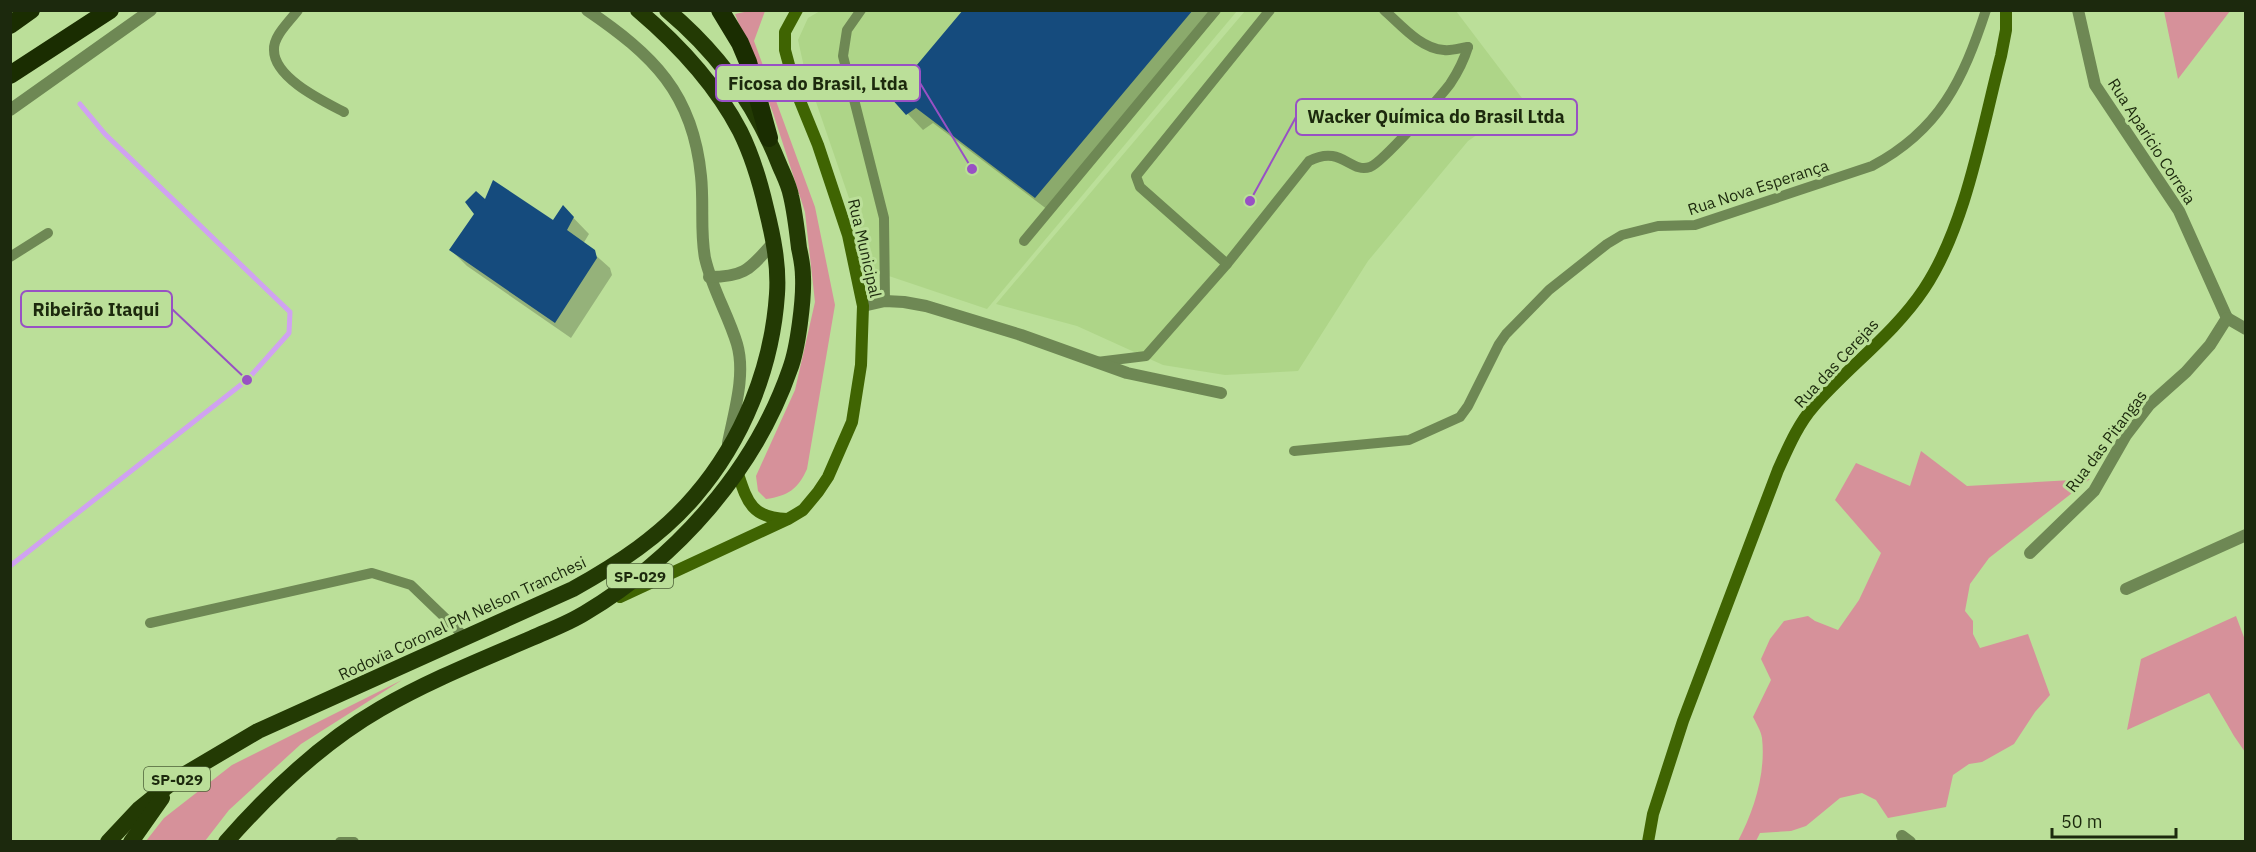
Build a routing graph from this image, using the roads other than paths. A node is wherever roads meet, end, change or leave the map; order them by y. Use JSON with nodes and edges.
{"nodes":[{"id":1,"x":31,"y":10,"type":"edge"},
{"id":2,"x":110,"y":10,"type":"edge"},
{"id":3,"x":151,"y":10,"type":"edge"},
{"id":4,"x":298,"y":10,"type":"edge"},
{"id":5,"x":587,"y":10,"type":"edge"},
{"id":6,"x":638,"y":10,"type":"edge"},
{"id":7,"x":667,"y":10,"type":"edge"},
{"id":8,"x":720,"y":10,"type":"edge"},
{"id":9,"x":797,"y":10,"type":"edge"},
{"id":10,"x":861,"y":10,"type":"edge"},
{"id":11,"x":1216,"y":10,"type":"edge"},
{"id":12,"x":1270,"y":10,"type":"edge"},
{"id":13,"x":1384,"y":10,"type":"edge"},
{"id":14,"x":1986,"y":10,"type":"edge"},
{"id":15,"x":2006,"y":10,"type":"edge"},
{"id":16,"x":2078,"y":10,"type":"edge"},
{"id":17,"x":10,"y":25,"type":"edge"},
{"id":18,"x":10,"y":75,"type":"edge"},
{"id":19,"x":10,"y":110,"type":"edge"},
{"id":20,"x":344,"y":112,"type":"dead end"},
{"id":21,"x":769,"y":138,"type":"junction"},
{"id":22,"x":48,"y":233,"type":"dead end"},
{"id":23,"x":1024,"y":241,"type":"dead end"},
{"id":24,"x":774,"y":242,"type":"junction"},
{"id":25,"x":10,"y":257,"type":"edge"},
{"id":26,"x":1227,"y":264,"type":"junction"},
{"id":27,"x":709,"y":277,"type":"junction"},
{"id":28,"x":885,"y":301,"type":"junction"},
{"id":29,"x":863,"y":306,"type":"junction"},
{"id":30,"x":2227,"y":318,"type":"junction"},
{"id":31,"x":2246,"y":328,"type":"edge"},
{"id":32,"x":1095,"y":362,"type":"junction"},
{"id":33,"x":1221,"y":393,"type":"dead end"},
{"id":34,"x":1294,"y":451,"type":"dead end"},
{"id":35,"x":725,"y":457,"type":"junction"},
{"id":36,"x":737,"y":471,"type":"junction"},
{"id":37,"x":788,"y":519,"type":"junction"},
{"id":38,"x":2246,"y":535,"type":"edge"},
{"id":39,"x":2030,"y":553,"type":"dead end"},
{"id":40,"x":2126,"y":589,"type":"dead end"},
{"id":41,"x":584,"y":615,"type":"junction"},
{"id":42,"x":150,"y":623,"type":"dead end"},
{"id":43,"x":466,"y":638,"type":"junction"},
{"id":44,"x":175,"y":780,"type":"junction"},
{"id":45,"x":108,"y":842,"type":"edge"},
{"id":46,"x":131,"y":842,"type":"edge"},
{"id":47,"x":226,"y":842,"type":"edge"},
{"id":48,"x":340,"y":842,"type":"edge"},
{"id":49,"x":354,"y":842,"type":"edge"},
{"id":50,"x":1648,"y":842,"type":"edge"}],
"edges":[{"from":1,"to":17,"type":"highway"},
{"from":2,"to":18,"type":"highway"},
{"from":3,"to":19,"type":"street"},
{"from":4,"to":20,"type":"lane"},
{"from":5,"to":27,"type":"street"},
{"from":6,"to":24,"type":"highway","name":"Rodovia Coronel PM Nelson Tranchesi","number":"SP-029"},
{"from":7,"to":21,"type":"highway","number":"SP-029"},
{"from":8,"to":21,"type":"highway"},
{"from":9,"to":29,"type":"main road","name":"Rua Municipal"},
{"from":10,"to":28,"type":"lane"},
{"from":11,"to":23,"type":"lane"},
{"from":12,"to":26,"type":"lane"},
{"from":13,"to":26,"type":"lane"},
{"from":14,"to":34,"type":"lane","name":"Rua Nova Esperança"},
{"from":15,"to":50,"type":"main road","name":"Rua das Cerejas"},
{"from":16,"to":30,"type":"street","name":"Rua Aparício Correia"},
{"from":21,"to":36,"type":"highway","number":"SP-029"},
{"from":22,"to":25,"type":"lane"},
{"from":24,"to":27,"type":"street"},
{"from":24,"to":35,"type":"highway","name":"Rodovia Coronel PM Nelson Tranchesi","number":"SP-029"},
{"from":26,"to":32,"type":"lane"},
{"from":27,"to":35,"type":"street"},
{"from":28,"to":29,"type":"street"},
{"from":28,"to":32,"type":"street"},
{"from":29,"to":37,"type":"main road","name":"Rua Municipal"},
{"from":30,"to":31,"type":"street"},
{"from":30,"to":39,"type":"street","name":"Rua das Pitangas"},
{"from":32,"to":33,"type":"street"},
{"from":35,"to":43,"type":"highway","name":"Rodovia Coronel PM Nelson Tranchesi","number":"SP-029"},
{"from":36,"to":37,"type":"main road"},
{"from":36,"to":41,"type":"highway","number":"SP-029"},
{"from":37,"to":41,"type":"main road","name":"Rua Municipal"},
{"from":38,"to":40,"type":"street"},
{"from":41,"to":47,"type":"highway","number":"SP-029"},
{"from":42,"to":43,"type":"lane"},
{"from":43,"to":44,"type":"highway","name":"Rodovia Coronel PM Nelson Tranchesi","number":"SP-029"},
{"from":44,"to":45,"type":"highway","name":"Rodovia Coronel PM Nelson Tranchesi","number":"SP-029"},
{"from":44,"to":46,"type":"highway","number":"SP-029"},
{"from":48,"to":49,"type":"lane"}]}
